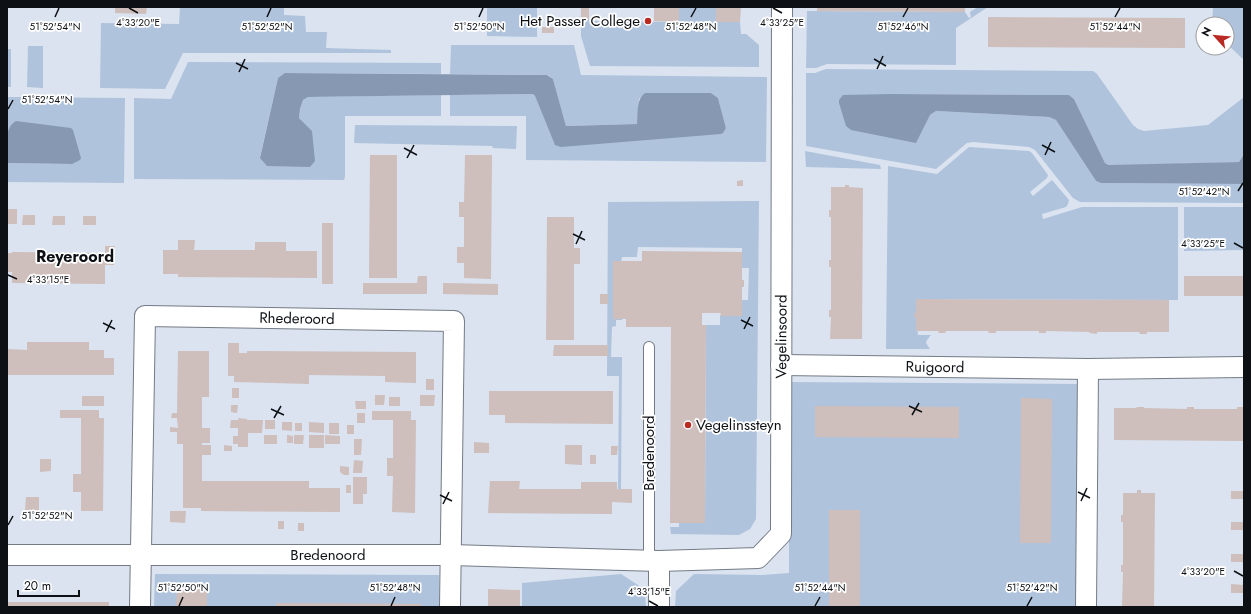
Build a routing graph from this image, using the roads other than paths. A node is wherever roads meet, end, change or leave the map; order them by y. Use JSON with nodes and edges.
{"nodes":[{"id":1,"x":782,"y":7,"type":"edge"},
{"id":2,"x":649,"y":346,"type":"dead end"},
{"id":3,"x":781,"y":365,"type":"junction"},
{"id":4,"x":1244,"y":367,"type":"edge"},
{"id":5,"x":1088,"y":369,"type":"junction"},
{"id":6,"x":7,"y":555,"type":"edge"},
{"id":7,"x":141,"y":555,"type":"junction"},
{"id":8,"x":451,"y":555,"type":"junction"},
{"id":9,"x":654,"y":560,"type":"junction"},
{"id":10,"x":140,"y":607,"type":"edge"},
{"id":11,"x":450,"y":607,"type":"edge"},
{"id":12,"x":659,"y":607,"type":"edge"},
{"id":13,"x":1086,"y":607,"type":"edge"}],
"edges":[{"from":1,"to":3,"type":"street","name":"Vegelinsoord"},
{"from":2,"to":9,"type":"lane","name":"Bredenoord"},
{"from":3,"to":5,"type":"street","name":"Ruigoord"},
{"from":3,"to":9,"type":"street","name":"Vegelinsoord"},
{"from":4,"to":5,"type":"street","name":"Ruigoord"},
{"from":5,"to":13,"type":"street"},
{"from":6,"to":7,"type":"street","name":"Bredenoord"},
{"from":7,"to":8,"type":"street","name":"Bredenoord"},
{"from":7,"to":8,"type":"street","name":"Rhederoord"},
{"from":7,"to":10,"type":"street"},
{"from":8,"to":9,"type":"street","name":"Bredenoord"},
{"from":8,"to":11,"type":"street"},
{"from":9,"to":12,"type":"street"}]}
